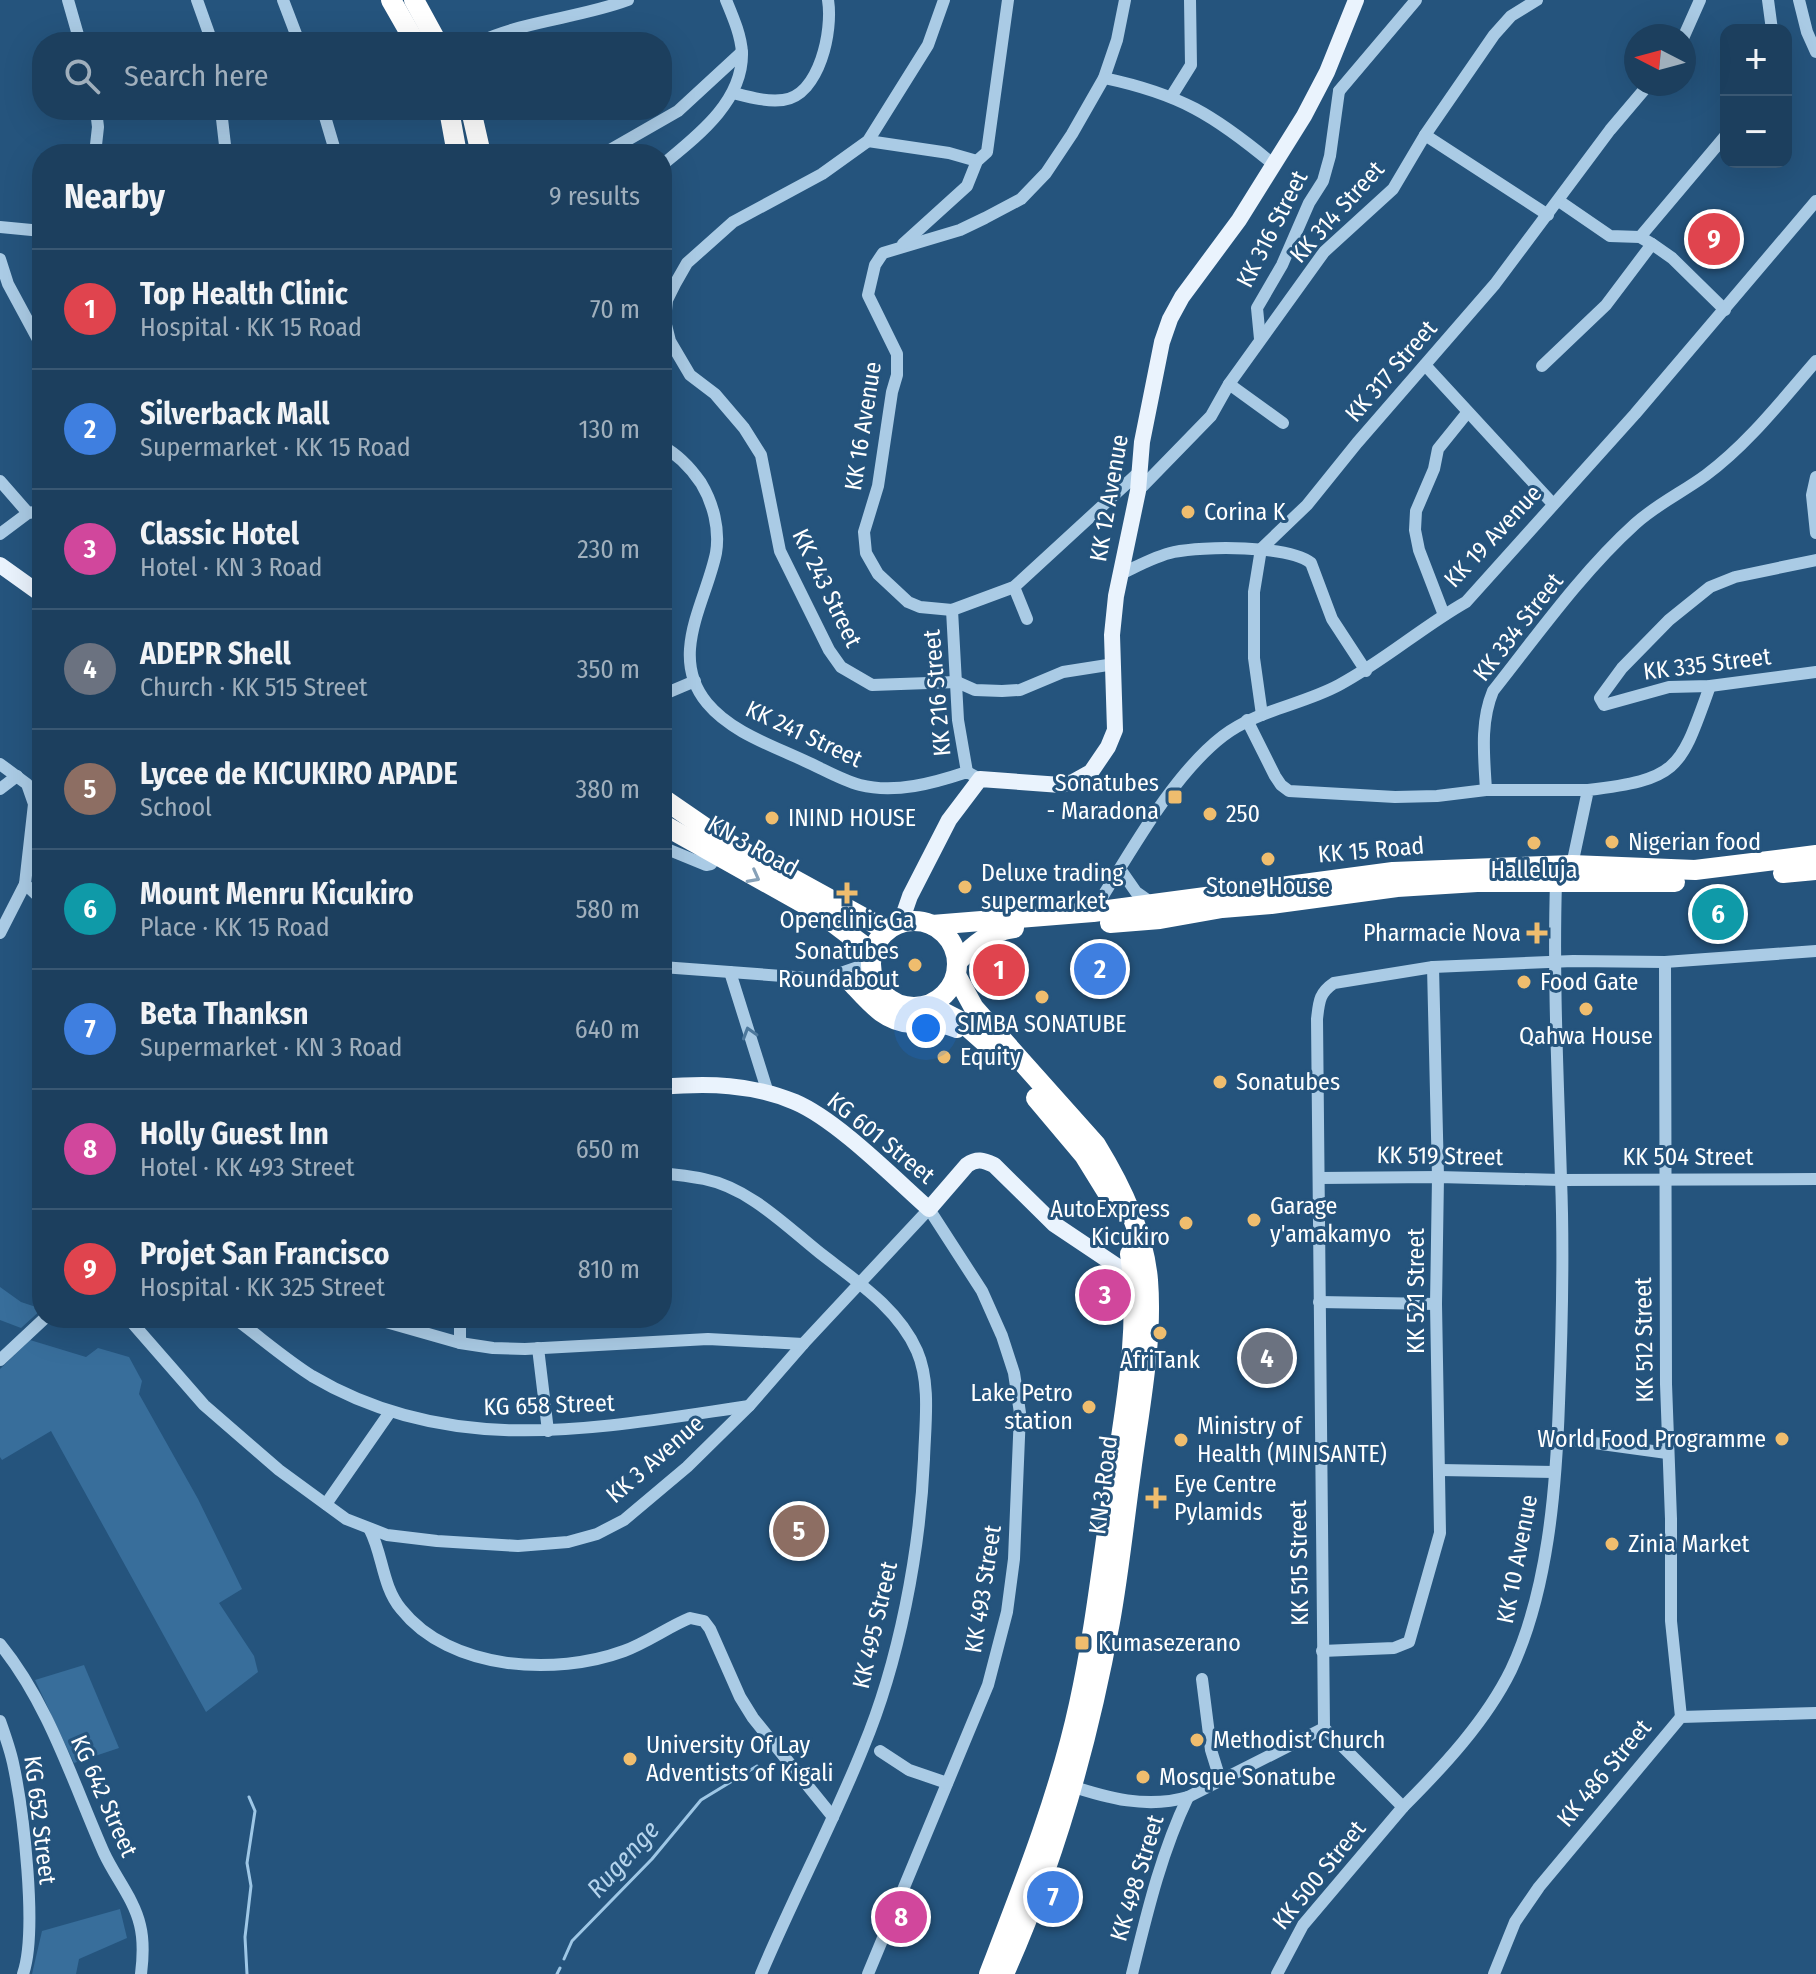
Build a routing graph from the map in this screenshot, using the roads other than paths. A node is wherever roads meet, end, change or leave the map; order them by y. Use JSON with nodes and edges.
{"nodes":[{"id":1,"x":68,"y":0,"type":"edge"},
{"id":2,"x":197,"y":0,"type":"edge"},
{"id":3,"x":283,"y":0,"type":"edge"},
{"id":4,"x":391,"y":0,"type":"edge"},
{"id":5,"x":414,"y":0,"type":"edge"},
{"id":6,"x":628,"y":0,"type":"edge"},
{"id":7,"x":726,"y":0,"type":"edge"},
{"id":8,"x":828,"y":0,"type":"edge"},
{"id":9,"x":944,"y":0,"type":"edge"},
{"id":10,"x":1008,"y":0,"type":"edge"},
{"id":11,"x":1125,"y":0,"type":"edge"},
{"id":12,"x":1190,"y":0,"type":"edge"},
{"id":13,"x":1356,"y":0,"type":"edge"},
{"id":14,"x":1416,"y":0,"type":"edge"},
{"id":15,"x":1537,"y":0,"type":"edge"},
{"id":16,"x":1700,"y":0,"type":"edge"},
{"id":17,"x":1768,"y":0,"type":"edge"},
{"id":18,"x":1799,"y":0,"type":"edge"},
{"id":19,"x":1689,"y":24,"type":"edge"},
{"id":20,"x":1771,"y":24,"type":"edge"},
{"id":21,"x":77,"y":32,"type":"edge"},
{"id":22,"x":208,"y":32,"type":"edge"},
{"id":23,"x":295,"y":32,"type":"edge"},
{"id":24,"x":409,"y":32,"type":"edge"},
{"id":25,"x":432,"y":32,"type":"edge"},
{"id":26,"x":509,"y":32,"type":"edge"},
{"id":27,"x":742,"y":52,"type":"junction"},
{"id":28,"x":1816,"y":52,"type":"edge"},
{"id":29,"x":1327,"y":72,"type":"junction"},
{"id":30,"x":1104,"y":78,"type":"junction"},
{"id":31,"x":1339,"y":91,"type":"junction"},
{"id":32,"x":733,"y":93,"type":"junction"},
{"id":33,"x":1639,"y":96,"type":"edge"},
{"id":34,"x":1171,"y":97,"type":"junction"},
{"id":35,"x":672,"y":114,"type":"edge"},
{"id":36,"x":97,"y":120,"type":"edge"},
{"id":37,"x":222,"y":120,"type":"edge"},
{"id":38,"x":326,"y":120,"type":"edge"},
{"id":39,"x":451,"y":120,"type":"edge"},
{"id":40,"x":473,"y":120,"type":"edge"},
{"id":41,"x":662,"y":120,"type":"edge"},
{"id":42,"x":1425,"y":135,"type":"junction"},
{"id":43,"x":868,"y":141,"type":"junction"},
{"id":44,"x":1720,"y":143,"type":"edge"},
{"id":45,"x":96,"y":144,"type":"edge"},
{"id":46,"x":225,"y":144,"type":"edge"},
{"id":47,"x":333,"y":144,"type":"edge"},
{"id":48,"x":455,"y":144,"type":"edge"},
{"id":49,"x":479,"y":144,"type":"edge"},
{"id":50,"x":620,"y":144,"type":"edge"},
{"id":51,"x":672,"y":156,"type":"edge"},
{"id":52,"x":977,"y":161,"type":"junction"},
{"id":53,"x":1273,"y":164,"type":"junction"},
{"id":54,"x":1559,"y":201,"type":"junction"},
{"id":55,"x":1816,"y":201,"type":"edge"},
{"id":56,"x":1548,"y":215,"type":"junction"},
{"id":57,"x":0,"y":227,"type":"edge"},
{"id":58,"x":32,"y":230,"type":"edge"},
{"id":59,"x":1646,"y":241,"type":"junction"},
{"id":60,"x":901,"y":246,"type":"junction"},
{"id":61,"x":0,"y":259,"type":"edge"},
{"id":62,"x":672,"y":290,"type":"edge"},
{"id":63,"x":1725,"y":310,"type":"junction"},
{"id":64,"x":32,"y":328,"type":"edge"},
{"id":65,"x":1260,"y":339,"type":"junction"},
{"id":66,"x":672,"y":344,"type":"edge"},
{"id":67,"x":1816,"y":361,"type":"edge"},
{"id":68,"x":1425,"y":365,"type":"junction"},
{"id":69,"x":1542,"y":366,"type":"dead end"},
{"id":70,"x":1229,"y":384,"type":"junction"},
{"id":71,"x":1467,"y":413,"type":"junction"},
{"id":72,"x":1283,"y":423,"type":"dead end"},
{"id":73,"x":672,"y":452,"type":"edge"},
{"id":74,"x":1816,"y":477,"type":"edge"},
{"id":75,"x":0,"y":481,"type":"edge"},
{"id":76,"x":1138,"y":483,"type":"junction"},
{"id":77,"x":1553,"y":504,"type":"junction"},
{"id":78,"x":32,"y":512,"type":"edge"},
{"id":79,"x":28,"y":513,"type":"junction"},
{"id":80,"x":1816,"y":533,"type":"edge"},
{"id":81,"x":0,"y":534,"type":"edge"},
{"id":82,"x":1261,"y":549,"type":"junction"},
{"id":83,"x":1816,"y":560,"type":"edge"},
{"id":84,"x":0,"y":565,"type":"edge"},
{"id":85,"x":1121,"y":574,"type":"junction"},
{"id":86,"x":1014,"y":587,"type":"junction"},
{"id":87,"x":32,"y":588,"type":"edge"},
{"id":88,"x":952,"y":610,"type":"junction"},
{"id":89,"x":1444,"y":615,"type":"junction"},
{"id":90,"x":1027,"y":619,"type":"dead end"},
{"id":91,"x":1114,"y":664,"type":"junction"},
{"id":92,"x":1366,"y":671,"type":"junction"},
{"id":93,"x":1816,"y":672,"type":"edge"},
{"id":94,"x":695,"y":681,"type":"junction"},
{"id":95,"x":957,"y":682,"type":"junction"},
{"id":96,"x":1710,"y":686,"type":"junction"},
{"id":97,"x":672,"y":691,"type":"edge"},
{"id":98,"x":1262,"y":715,"type":"junction"},
{"id":99,"x":1247,"y":720,"type":"junction"},
{"id":100,"x":0,"y":764,"type":"edge"},
{"id":101,"x":974,"y":775,"type":"junction"},
{"id":102,"x":17,"y":776,"type":"junction"},
{"id":103,"x":0,"y":789,"type":"edge"},
{"id":104,"x":1486,"y":790,"type":"junction"},
{"id":105,"x":1588,"y":790,"type":"junction"},
{"id":106,"x":32,"y":798,"type":"edge"},
{"id":107,"x":672,"y":807,"type":"edge"},
{"id":108,"x":32,"y":822,"type":"edge"},
{"id":109,"x":672,"y":828,"type":"edge"},
{"id":110,"x":721,"y":849,"type":"junction"},
{"id":111,"x":672,"y":851,"type":"edge"},
{"id":112,"x":1816,"y":855,"type":"edge"},
{"id":113,"x":1572,"y":865,"type":"junction"},
{"id":114,"x":1120,"y":869,"type":"junction"},
{"id":115,"x":1816,"y":870,"type":"edge"},
{"id":116,"x":1556,"y":882,"type":"junction"},
{"id":117,"x":25,"y":884,"type":"junction"},
{"id":118,"x":32,"y":891,"type":"edge"},
{"id":119,"x":1153,"y":904,"type":"junction"},
{"id":120,"x":824,"y":905,"type":"junction"},
{"id":121,"x":1093,"y":912,"type":"junction"},
{"id":122,"x":932,"y":925,"type":"junction"},
{"id":123,"x":893,"y":926,"type":"junction"},
{"id":124,"x":0,"y":933,"type":"edge"},
{"id":125,"x":1816,"y":951,"type":"edge"},
{"id":126,"x":1553,"y":962,"type":"junction"},
{"id":127,"x":1665,"y":962,"type":"junction"},
{"id":128,"x":871,"y":965,"type":"junction"},
{"id":129,"x":1433,"y":967,"type":"junction"},
{"id":130,"x":672,"y":968,"type":"edge"},
{"id":131,"x":957,"y":968,"type":"junction"},
{"id":132,"x":730,"y":972,"type":"junction"},
{"id":133,"x":820,"y":977,"type":"junction"},
{"id":134,"x":850,"y":981,"type":"junction"},
{"id":135,"x":929,"y":1005,"type":"junction"},
{"id":136,"x":991,"y":1042,"type":"junction"},
{"id":137,"x":672,"y":1087,"type":"edge"},
{"id":138,"x":768,"y":1093,"type":"junction"},
{"id":139,"x":672,"y":1174,"type":"edge"},
{"id":140,"x":1438,"y":1177,"type":"junction"},
{"id":141,"x":1319,"y":1178,"type":"junction"},
{"id":142,"x":1664,"y":1179,"type":"junction"},
{"id":143,"x":1816,"y":1179,"type":"edge"},
{"id":144,"x":1561,"y":1180,"type":"junction"},
{"id":145,"x":929,"y":1209,"type":"junction"},
{"id":146,"x":1129,"y":1253,"type":"junction"},
{"id":147,"x":1099,"y":1256,"type":"junction"},
{"id":148,"x":1140,"y":1278,"type":"junction"},
{"id":149,"x":860,"y":1284,"type":"junction"},
{"id":150,"x":1319,"y":1302,"type":"junction"},
{"id":151,"x":1436,"y":1304,"type":"junction"},
{"id":152,"x":34,"y":1328,"type":"edge"},
{"id":153,"x":137,"y":1328,"type":"edge"},
{"id":154,"x":247,"y":1328,"type":"edge"},
{"id":155,"x":407,"y":1328,"type":"edge"},
{"id":156,"x":460,"y":1328,"type":"edge"},
{"id":157,"x":460,"y":1343,"type":"junction"},
{"id":158,"x":803,"y":1344,"type":"junction"},
{"id":159,"x":538,"y":1348,"type":"junction"},
{"id":160,"x":0,"y":1360,"type":"edge"},
{"id":161,"x":749,"y":1406,"type":"junction"},
{"id":162,"x":390,"y":1412,"type":"junction"},
{"id":163,"x":548,"y":1431,"type":"junction"},
{"id":164,"x":1558,"y":1438,"type":"junction"},
{"id":165,"x":1667,"y":1453,"type":"junction"},
{"id":166,"x":1440,"y":1470,"type":"junction"},
{"id":167,"x":1555,"y":1472,"type":"junction"},
{"id":168,"x":326,"y":1504,"type":"junction"},
{"id":169,"x":370,"y":1530,"type":"junction"},
{"id":170,"x":387,"y":1535,"type":"junction"},
{"id":171,"x":383,"y":1573,"type":"junction"},
{"id":172,"x":0,"y":1644,"type":"edge"},
{"id":173,"x":1322,"y":1651,"type":"junction"},
{"id":174,"x":1202,"y":1679,"type":"dead end"},
{"id":175,"x":1816,"y":1713,"type":"edge"},
{"id":176,"x":1681,"y":1717,"type":"junction"},
{"id":177,"x":0,"y":1721,"type":"edge"},
{"id":178,"x":1324,"y":1728,"type":"junction"},
{"id":179,"x":880,"y":1751,"type":"dead end"},
{"id":180,"x":1220,"y":1779,"type":"junction"},
{"id":181,"x":947,"y":1783,"type":"junction"},
{"id":182,"x":1066,"y":1784,"type":"junction"},
{"id":183,"x":1188,"y":1797,"type":"junction"},
{"id":184,"x":1403,"y":1807,"type":"junction"},
{"id":185,"x":833,"y":1817,"type":"junction"},
{"id":186,"x":23,"y":1974,"type":"edge"},
{"id":187,"x":141,"y":1974,"type":"edge"},
{"id":188,"x":761,"y":1974,"type":"edge"},
{"id":189,"x":868,"y":1974,"type":"edge"},
{"id":190,"x":989,"y":1974,"type":"edge"},
{"id":191,"x":1004,"y":1974,"type":"edge"},
{"id":192,"x":1132,"y":1974,"type":"edge"},
{"id":193,"x":1277,"y":1974,"type":"edge"},
{"id":194,"x":1494,"y":1974,"type":"edge"}],
"edges":[{"from":1,"to":21,"type":"street"},
{"from":2,"to":22,"type":"street"},
{"from":3,"to":23,"type":"street"},
{"from":4,"to":24,"type":"highway"},
{"from":5,"to":25,"type":"highway"},
{"from":6,"to":26,"type":"street"},
{"from":7,"to":27,"type":"street"},
{"from":8,"to":32,"type":"street"},
{"from":9,"to":43,"type":"street"},
{"from":10,"to":52,"type":"street"},
{"from":11,"to":30,"type":"street","name":"KK 16 Avenue"},
{"from":12,"to":34,"type":"street"},
{"from":13,"to":29,"type":"main road","name":"KK 12 Avenue"},
{"from":14,"to":31,"type":"street"},
{"from":15,"to":42,"type":"street","name":"KK 314 Street"},
{"from":16,"to":19,"type":"street"},
{"from":17,"to":20,"type":"street"},
{"from":18,"to":28,"type":"street"},
{"from":27,"to":32,"type":"street"},
{"from":27,"to":35,"type":"street"},
{"from":29,"to":31,"type":"street"},
{"from":29,"to":53,"type":"main road","name":"KK 12 Avenue"},
{"from":30,"to":34,"type":"street"},
{"from":30,"to":60,"type":"street","name":"KK 16 Avenue"},
{"from":31,"to":65,"type":"street","name":"KK 316 Street"},
{"from":32,"to":51,"type":"street"},
{"from":33,"to":54,"type":"street","name":"KK 317 Street"},
{"from":34,"to":53,"type":"street"},
{"from":36,"to":45,"type":"street"},
{"from":37,"to":46,"type":"street"},
{"from":38,"to":47,"type":"street"},
{"from":39,"to":48,"type":"highway"},
{"from":40,"to":49,"type":"highway"},
{"from":41,"to":50,"type":"street"},
{"from":42,"to":56,"type":"street"},
{"from":42,"to":65,"type":"street","name":"KK 314 Street"},
{"from":43,"to":52,"type":"street"},
{"from":43,"to":62,"type":"street","name":"KK 243 Street"},
{"from":44,"to":59,"type":"street"},
{"from":52,"to":60,"type":"street"},
{"from":53,"to":76,"type":"main road","name":"KK 12 Avenue"},
{"from":54,"to":56,"type":"street","name":"KK 317 Street"},
{"from":54,"to":59,"type":"street"},
{"from":55,"to":63,"type":"street","name":"KK 19 Avenue"},
{"from":56,"to":68,"type":"street","name":"KK 317 Street"},
{"from":57,"to":58,"type":"street"},
{"from":59,"to":63,"type":"street"},
{"from":59,"to":69,"type":"street"},
{"from":60,"to":88,"type":"street","name":"KK 16 Avenue"},
{"from":61,"to":64,"type":"street"},
{"from":63,"to":77,"type":"street","name":"KK 19 Avenue"},
{"from":65,"to":70,"type":"street","name":"KK 314 Street"},
{"from":66,"to":95,"type":"street","name":"KK 243 Street"},
{"from":67,"to":104,"type":"street","name":"KK 334 Street"},
{"from":68,"to":71,"type":"street"},
{"from":68,"to":82,"type":"street","name":"KK 317 Street"},
{"from":70,"to":72,"type":"street"},
{"from":70,"to":76,"type":"street","name":"KK 314 Street"},
{"from":71,"to":77,"type":"street"},
{"from":71,"to":89,"type":"street"},
{"from":73,"to":94,"type":"street","name":"KK 241 Street"},
{"from":74,"to":80,"type":"street"},
{"from":75,"to":79,"type":"street"},
{"from":76,"to":85,"type":"main road","name":"KK 12 Avenue"},
{"from":76,"to":86,"type":"street","name":"KK 16 Avenue"},
{"from":77,"to":89,"type":"street","name":"KK 19 Avenue"},
{"from":78,"to":79,"type":"street"},
{"from":79,"to":81,"type":"street"},
{"from":82,"to":85,"type":"street"},
{"from":82,"to":92,"type":"street"},
{"from":82,"to":98,"type":"street"},
{"from":83,"to":96,"type":"street","name":"KK 335 Street"},
{"from":84,"to":87,"type":"main road"},
{"from":85,"to":91,"type":"main road","name":"KK 12 Avenue"},
{"from":86,"to":88,"type":"street","name":"KK 16 Avenue"},
{"from":86,"to":90,"type":"street"},
{"from":88,"to":95,"type":"street","name":"KK 216 Street"},
{"from":89,"to":92,"type":"street","name":"KK 19 Avenue"},
{"from":91,"to":95,"type":"street","name":"KK 243 Street"},
{"from":91,"to":101,"type":"main road","name":"KK 12 Avenue"},
{"from":92,"to":98,"type":"street","name":"KK 19 Avenue"},
{"from":93,"to":96,"type":"street","name":"KK 335 Street"},
{"from":94,"to":97,"type":"street"},
{"from":94,"to":101,"type":"street","name":"KK 241 Street"},
{"from":95,"to":101,"type":"street","name":"KK 216 Street"},
{"from":96,"to":105,"type":"street"},
{"from":98,"to":99,"type":"street","name":"KK 19 Avenue"},
{"from":99,"to":104,"type":"street"},
{"from":99,"to":114,"type":"street","name":"KK 19 Avenue"},
{"from":100,"to":102,"type":"street"},
{"from":101,"to":123,"type":"main road"},
{"from":102,"to":103,"type":"street"},
{"from":102,"to":106,"type":"street"},
{"from":104,"to":105,"type":"street"},
{"from":105,"to":113,"type":"street"},
{"from":107,"to":110,"type":"highway","name":"KN 3 Road"},
{"from":108,"to":117,"type":"street"},
{"from":109,"to":110,"type":"highway","name":"KN 3 Road"},
{"from":110,"to":111,"type":"street"},
{"from":110,"to":120,"type":"highway","name":"KN 3 Road"},
{"from":112,"to":113,"type":"highway","name":"KK 15 Road"},
{"from":113,"to":119,"type":"highway","name":"KK 15 Road"},
{"from":114,"to":119,"type":"street"},
{"from":114,"to":121,"type":"street","name":"KK 19 Avenue"},
{"from":115,"to":116,"type":"highway","name":"KK 15 Road"},
{"from":116,"to":126,"type":"street","name":"KK 10 Avenue"},
{"from":116,"to":131,"type":"highway","name":"KK 15 Road"},
{"from":117,"to":118,"type":"street"},
{"from":117,"to":124,"type":"street"},
{"from":119,"to":121,"type":"highway","name":"KK 15 Road"},
{"from":120,"to":123,"type":"highway"},
{"from":120,"to":128,"type":"highway"},
{"from":121,"to":122,"type":"highway","name":"KK 15 Road"},
{"from":122,"to":123,"type":"highway"},
{"from":122,"to":131,"type":"highway"},
{"from":123,"to":128,"type":"highway"},
{"from":125,"to":127,"type":"street"},
{"from":126,"to":127,"type":"street"},
{"from":126,"to":129,"type":"street"},
{"from":126,"to":144,"type":"street","name":"KK 10 Avenue"},
{"from":127,"to":142,"type":"street","name":"KK 512 Street"},
{"from":128,"to":133,"type":"street"},
{"from":128,"to":134,"type":"street"},
{"from":128,"to":135,"type":"highway"},
{"from":129,"to":140,"type":"street","name":"KK 521 Street"},
{"from":129,"to":141,"type":"street","name":"KK 515 Street"},
{"from":130,"to":132,"type":"street"},
{"from":131,"to":135,"type":"highway"},
{"from":131,"to":136,"type":"highway"},
{"from":132,"to":133,"type":"street"},
{"from":138,"to":132,"type":"street","one_way":true},
{"from":133,"to":134,"type":"street"},
{"from":134,"to":136,"type":"highway"},
{"from":135,"to":136,"type":"highway"},
{"from":136,"to":146,"type":"highway","name":"KN 3 Road"},
{"from":136,"to":148,"type":"highway","name":"KN 3 Road"},
{"from":137,"to":138,"type":"main road","name":"KG 601 Street"},
{"from":138,"to":145,"type":"main road","name":"KG 601 Street"},
{"from":139,"to":149,"type":"street","name":"KK 495 Street"},
{"from":140,"to":141,"type":"street","name":"KK 519 Street"},
{"from":140,"to":144,"type":"street","name":"KK 519 Street"},
{"from":140,"to":151,"type":"street","name":"KK 521 Street"},
{"from":141,"to":150,"type":"street","name":"KK 515 Street"},
{"from":142,"to":143,"type":"street","name":"KK 504 Street"},
{"from":142,"to":144,"type":"street","name":"KK 504 Street"},
{"from":142,"to":165,"type":"street","name":"KK 512 Street"},
{"from":144,"to":164,"type":"street","name":"KK 10 Avenue"},
{"from":145,"to":147,"type":"main road","name":"KK 3 Avenue"},
{"from":145,"to":149,"type":"street","name":"KK 3 Avenue"},
{"from":145,"to":181,"type":"street","name":"KK 493 Street"},
{"from":146,"to":147,"type":"main road"},
{"from":146,"to":148,"type":"highway","name":"KN 3 Road"},
{"from":147,"to":148,"type":"main road","name":"KK 3 Avenue"},
{"from":148,"to":182,"type":"highway","name":"KN 3 Road"},
{"from":149,"to":158,"type":"street","name":"KK 3 Avenue"},
{"from":149,"to":185,"type":"street","name":"KK 495 Street"},
{"from":150,"to":151,"type":"street"},
{"from":150,"to":173,"type":"street","name":"KK 515 Street"},
{"from":151,"to":166,"type":"street","name":"KK 521 Street"},
{"from":152,"to":160,"type":"street"},
{"from":153,"to":168,"type":"street","name":"KK 3 Avenue"},
{"from":154,"to":162,"type":"street","name":"KG 658 Street"},
{"from":155,"to":157,"type":"street"},
{"from":156,"to":157,"type":"street"},
{"from":157,"to":159,"type":"street"},
{"from":158,"to":159,"type":"street"},
{"from":158,"to":161,"type":"street","name":"KK 3 Avenue"},
{"from":159,"to":163,"type":"street"},
{"from":161,"to":163,"type":"street","name":"KG 658 Street"},
{"from":161,"to":170,"type":"street","name":"KK 3 Avenue"},
{"from":162,"to":163,"type":"street","name":"KG 658 Street"},
{"from":162,"to":168,"type":"street"},
{"from":164,"to":165,"type":"street"},
{"from":164,"to":167,"type":"street","name":"KK 10 Avenue"},
{"from":165,"to":176,"type":"street","name":"KK 512 Street"},
{"from":166,"to":167,"type":"street"},
{"from":166,"to":173,"type":"street","name":"KK 521 Street"},
{"from":167,"to":184,"type":"street","name":"KK 10 Avenue"},
{"from":168,"to":169,"type":"street","name":"KK 3 Avenue"},
{"from":169,"to":170,"type":"street","name":"KK 3 Avenue"},
{"from":169,"to":171,"type":"street"},
{"from":170,"to":171,"type":"street"},
{"from":171,"to":185,"type":"street"},
{"from":172,"to":187,"type":"street","name":"KG 642 Street"},
{"from":173,"to":178,"type":"street","name":"KK 515 Street"},
{"from":174,"to":180,"type":"street"},
{"from":175,"to":176,"type":"street","name":"KK 486 Street"},
{"from":176,"to":194,"type":"street","name":"KK 486 Street"},
{"from":177,"to":186,"type":"street","name":"KG 652 Street"},
{"from":178,"to":180,"type":"street"},
{"from":178,"to":184,"type":"street"},
{"from":179,"to":181,"type":"street"},
{"from":180,"to":183,"type":"street"},
{"from":181,"to":189,"type":"street","name":"KK 493 Street"},
{"from":182,"to":183,"type":"street"},
{"from":182,"to":190,"type":"highway","name":"KN 3 Road"},
{"from":182,"to":191,"type":"highway","name":"KN 3 Road"},
{"from":183,"to":192,"type":"street","name":"KK 498 Street"},
{"from":184,"to":193,"type":"street","name":"KK 500 Street"},
{"from":185,"to":188,"type":"street","name":"KK 495 Street"}]}
